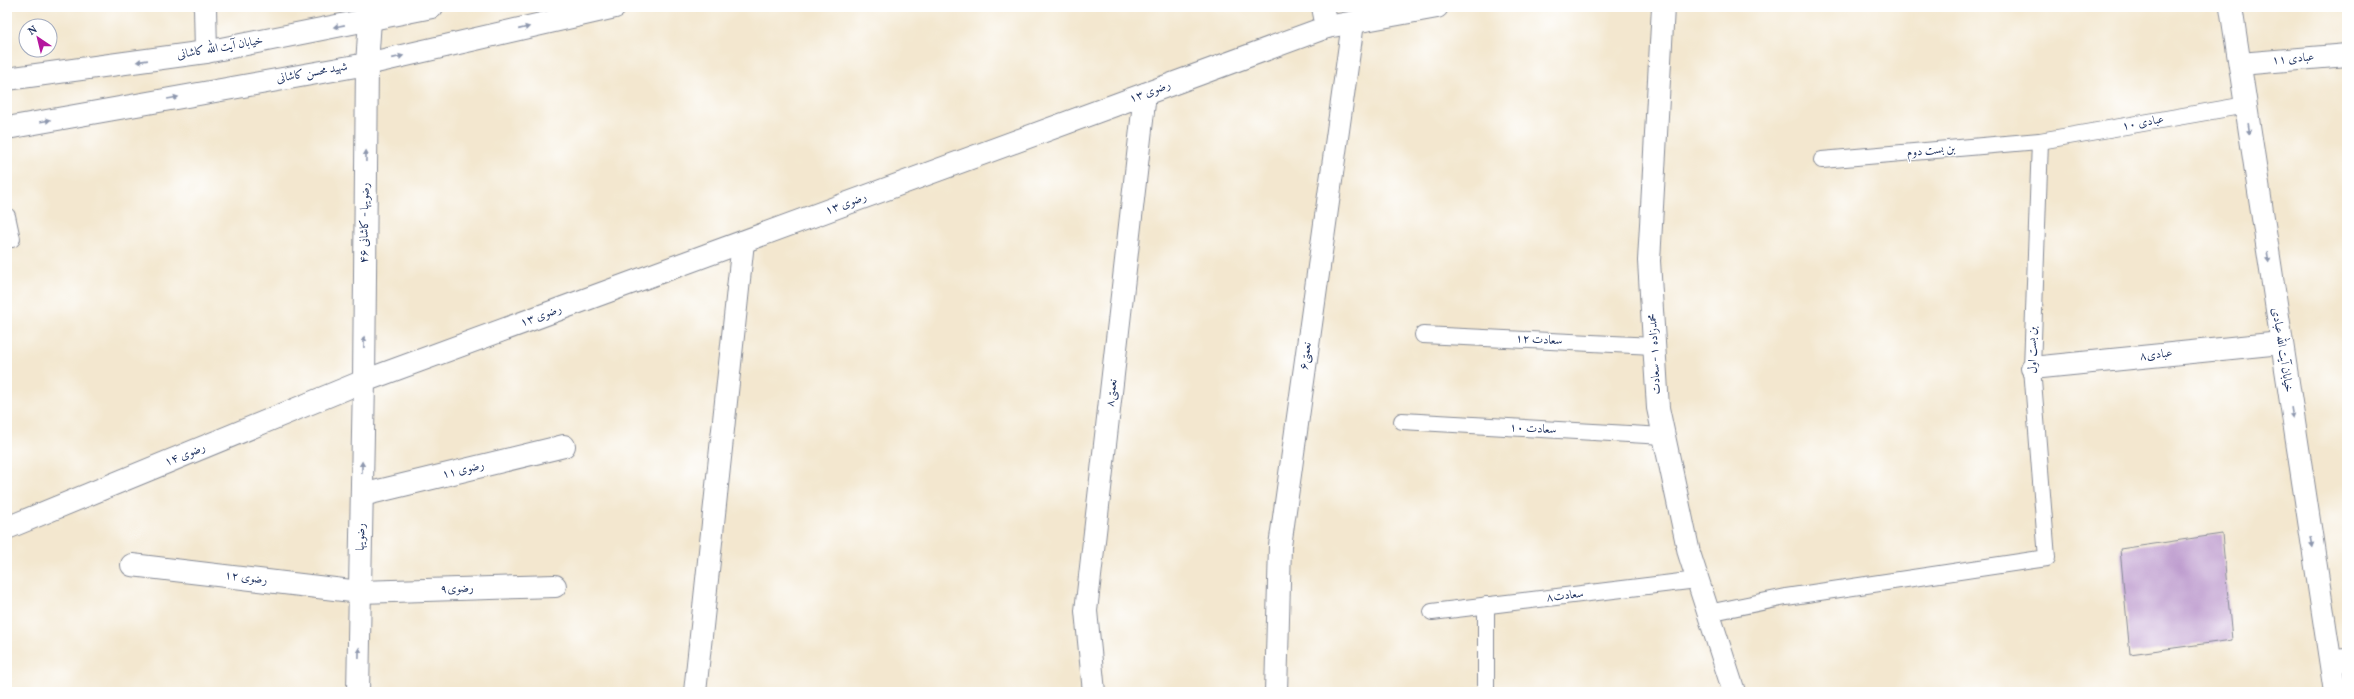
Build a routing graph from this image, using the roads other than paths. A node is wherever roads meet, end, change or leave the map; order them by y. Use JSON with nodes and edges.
{"nodes":[{"id":1,"x":205,"y":7,"type":"edge"},
{"id":2,"x":432,"y":7,"type":"edge"},
{"id":3,"x":615,"y":7,"type":"edge"},
{"id":4,"x":1437,"y":7,"type":"edge"},
{"id":5,"x":1663,"y":7,"type":"edge"},
{"id":6,"x":2231,"y":7,"type":"edge"},
{"id":7,"x":370,"y":14,"type":"edge"},
{"id":8,"x":1325,"y":17,"type":"edge"},
{"id":9,"x":1353,"y":22,"type":"junction"},
{"id":10,"x":206,"y":52,"type":"junction"},
{"id":11,"x":2347,"y":55,"type":"edge"},
{"id":12,"x":367,"y":64,"type":"junction"},
{"id":13,"x":2240,"y":64,"type":"junction"},
{"id":14,"x":7,"y":79,"type":"edge"},
{"id":15,"x":1145,"y":94,"type":"junction"},
{"id":16,"x":2246,"y":105,"type":"junction"},
{"id":17,"x":7,"y":128,"type":"edge"},
{"id":18,"x":2040,"y":141,"type":"junction"},
{"id":19,"x":1822,"y":160,"type":"dead end"},
{"id":20,"x":7,"y":216,"type":"edge"},
{"id":21,"x":12,"y":239,"type":"dead end"},
{"id":22,"x":743,"y":242,"type":"junction"},
{"id":23,"x":1423,"y":335,"type":"dead end"},
{"id":24,"x":2281,"y":343,"type":"junction"},
{"id":25,"x":1654,"y":346,"type":"junction"},
{"id":26,"x":2032,"y":368,"type":"junction"},
{"id":27,"x":364,"y":381,"type":"junction"},
{"id":28,"x":1402,"y":421,"type":"dead end"},
{"id":29,"x":1664,"y":436,"type":"junction"},
{"id":30,"x":564,"y":446,"type":"dead end"},
{"id":31,"x":362,"y":495,"type":"junction"},
{"id":32,"x":7,"y":528,"type":"edge"},
{"id":33,"x":132,"y":565,"type":"dead end"},
{"id":34,"x":1697,"y":580,"type":"junction"},
{"id":35,"x":555,"y":586,"type":"dead end"},
{"id":36,"x":360,"y":592,"type":"junction"},
{"id":37,"x":1486,"y":605,"type":"junction"},
{"id":38,"x":1432,"y":612,"type":"dead end"},
{"id":39,"x":1708,"y":613,"type":"junction"},
{"id":40,"x":2339,"y":661,"type":"edge"},
{"id":41,"x":358,"y":692,"type":"edge"},
{"id":42,"x":695,"y":692,"type":"edge"},
{"id":43,"x":1094,"y":692,"type":"edge"},
{"id":44,"x":1276,"y":692,"type":"edge"},
{"id":45,"x":1486,"y":692,"type":"edge"},
{"id":46,"x":1734,"y":692,"type":"edge"},
{"id":47,"x":2335,"y":692,"type":"edge"}],
"edges":[{"from":1,"to":10,"type":"street"},
{"from":2,"to":7,"type":"street","name":"خیابان آیت الله کاشانی"},
{"from":12,"to":3,"type":"street","name":"شهید محسن کاشانی","one_way":true},
{"from":4,"to":9,"type":"street","name":"رضوی ۱۳"},
{"from":5,"to":25,"type":"street","name":"محمدزاده ۱ - سعادت"},
{"from":6,"to":13,"type":"street","name":"خیابان آیت الله عبادی"},
{"from":7,"to":10,"type":"street","name":"خیابان آیت الله کاشانی","one_way":true},
{"from":7,"to":12,"type":"street","name":"رضویها - کاشانی ۴۶"},
{"from":8,"to":9,"type":"street","name":"رضوی ۱۳"},
{"from":8,"to":15,"type":"street","name":"رضوی ۱۳"},
{"from":9,"to":44,"type":"street","name":"نعمتی۶"},
{"from":10,"to":14,"type":"street","name":"خیابان آیت الله کاشانی","one_way":true},
{"from":11,"to":13,"type":"street","name":"عبادی ١١"},
{"from":17,"to":12,"type":"street","name":"شهید محسن کاشانی","one_way":true},
{"from":27,"to":12,"type":"street","name":"رضویها - کاشانی ۴۶","one_way":true},
{"from":13,"to":16,"type":"street","name":"خیابان آیت الله عبادی"},
{"from":15,"to":22,"type":"street","name":"رضوی ۱۳"},
{"from":15,"to":43,"type":"street","name":"نعمتی۸"},
{"from":16,"to":18,"type":"lane","name":"عبادی ۱۰"},
{"from":16,"to":24,"type":"street","name":"خیابان آیت الله عبادی","one_way":true},
{"from":18,"to":19,"type":"lane","name":"بن بست دوم"},
{"from":18,"to":26,"type":"lane","name":"بن بست اول"},
{"from":20,"to":21,"type":"lane"},
{"from":22,"to":27,"type":"street","name":"رضوی ۱۳"},
{"from":22,"to":42,"type":"street"},
{"from":23,"to":25,"type":"lane","name":"سعادت ۱۲"},
{"from":24,"to":26,"type":"street","name":"عبادی۸"},
{"from":24,"to":40,"type":"street","name":"خیابان آیت الله عبادی","one_way":true},
{"from":25,"to":29,"type":"street","name":"محمدزاده ۱ - سعادت"},
{"from":26,"to":39,"type":"lane","name":"بن بست اول"},
{"from":31,"to":27,"type":"street","name":"رضویها","one_way":true},
{"from":27,"to":32,"type":"street","name":"رضوی ۱۴"},
{"from":28,"to":29,"type":"lane","name":"سعادت ۱۰"},
{"from":29,"to":34,"type":"street","name":"محمدزاده ۱ - سعادت"},
{"from":30,"to":31,"type":"street","name":"رضوی ۱۱"},
{"from":31,"to":36,"type":"street","name":"رضویها"},
{"from":33,"to":36,"type":"street","name":"رضوی ۱۲"},
{"from":34,"to":37,"type":"lane","name":"سعادت۸"},
{"from":34,"to":39,"type":"street","name":"محمدزاده ۱ - سعادت"},
{"from":35,"to":36,"type":"street","name":"رضوی۹"},
{"from":41,"to":36,"type":"street","name":"رضویها","one_way":true},
{"from":37,"to":38,"type":"lane","name":"سعادت۸"},
{"from":37,"to":45,"type":"lane"},
{"from":39,"to":46,"type":"street","name":"محمدزاده ۱ - سعادت"},
{"from":40,"to":47,"type":"street","name":"خیابان آیت الله عبادی"}]}
